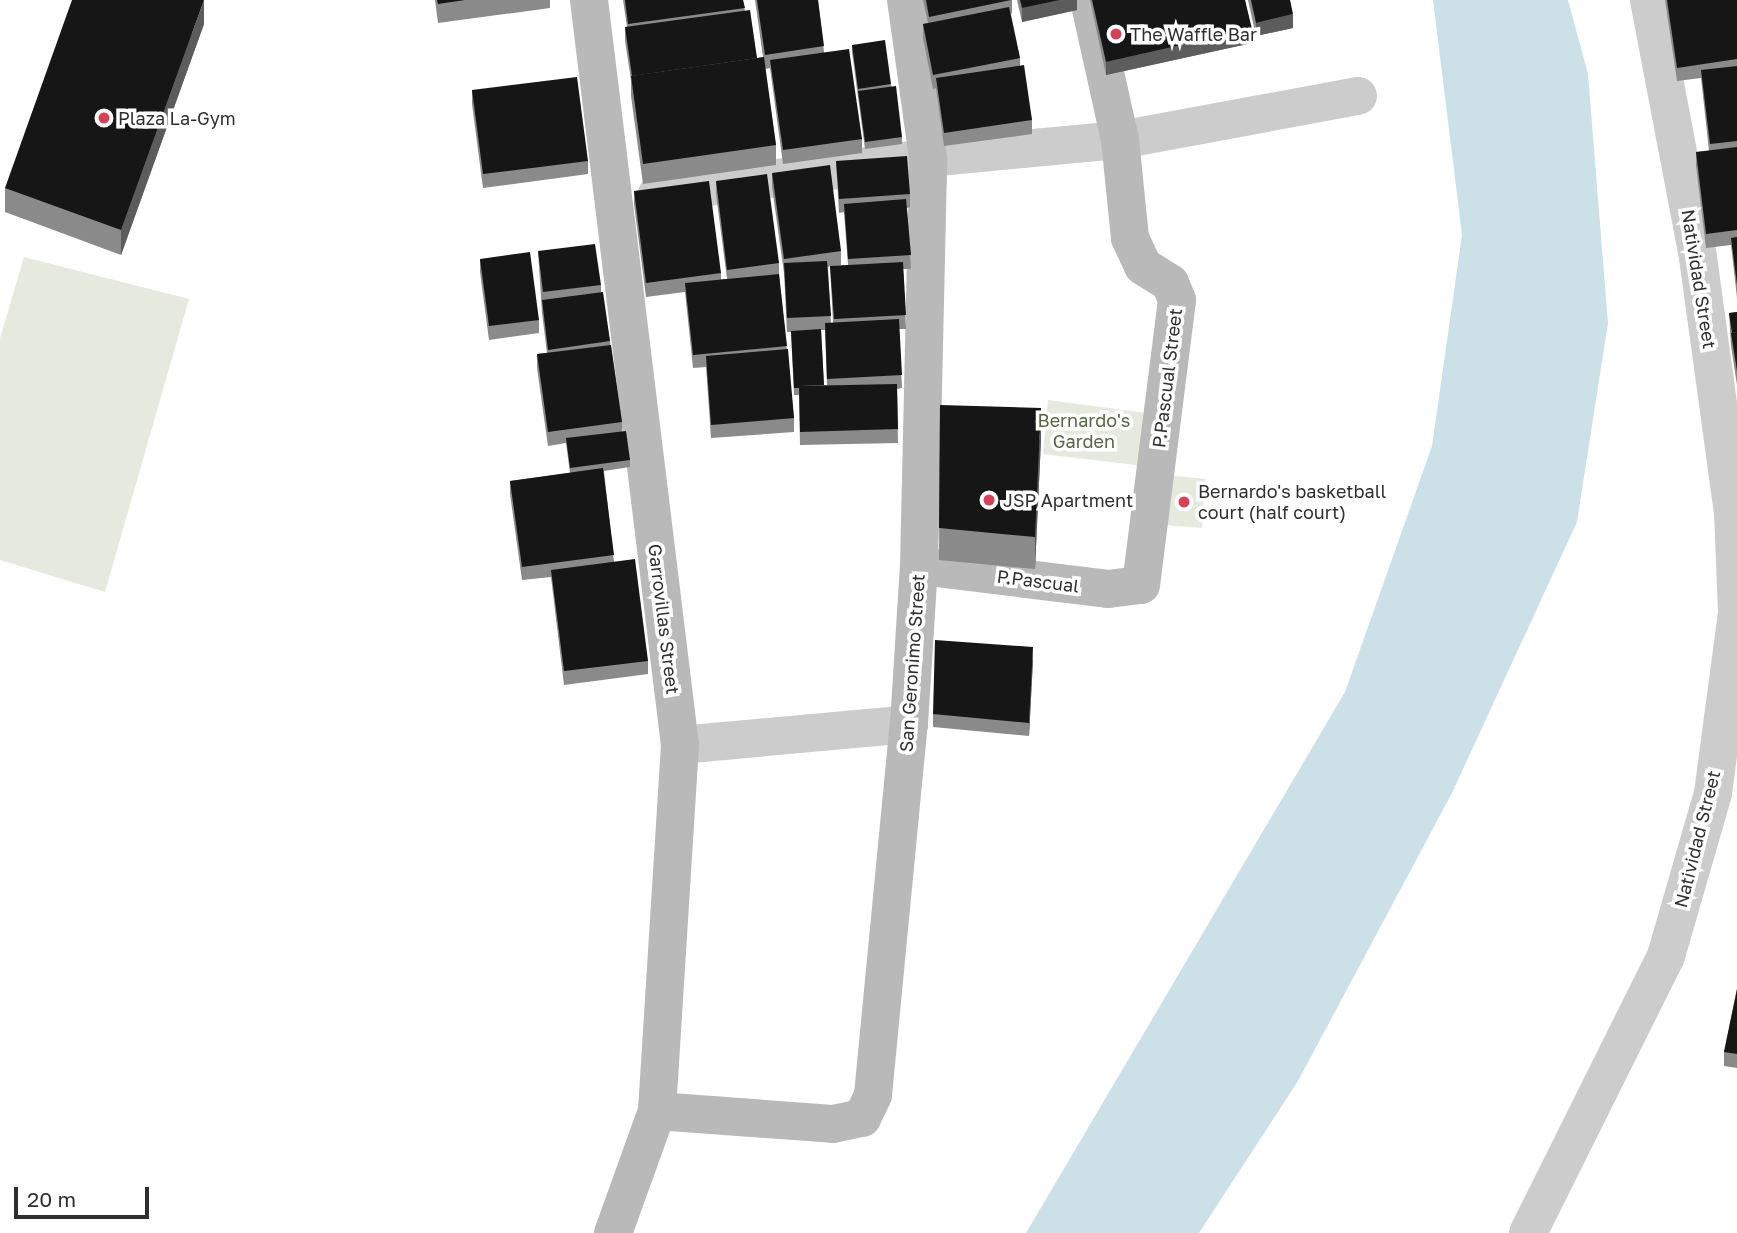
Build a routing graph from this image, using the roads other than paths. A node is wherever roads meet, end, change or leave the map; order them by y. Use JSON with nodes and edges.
{"nodes":[{"id":1,"x":589,"y":0,"type":"edge"},
{"id":2,"x":906,"y":0,"type":"edge"},
{"id":3,"x":1089,"y":0,"type":"edge"},
{"id":4,"x":1648,"y":0,"type":"edge"},
{"id":5,"x":1358,"y":96,"type":"dead end"},
{"id":6,"x":1120,"y":140,"type":"junction"},
{"id":7,"x":928,"y":158,"type":"junction"},
{"id":8,"x":614,"y":199,"type":"junction"},
{"id":9,"x":1735,"y":512,"type":"edge"},
{"id":10,"x":919,"y":566,"type":"junction"},
{"id":11,"x":1144,"y":569,"type":"joint"},
{"id":12,"x":909,"y":724,"type":"junction"},
{"id":13,"x":680,"y":745,"type":"junction"},
{"id":14,"x":657,"y":1111,"type":"junction"},
{"id":15,"x":612,"y":1233,"type":"edge"},
{"id":16,"x":1528,"y":1233,"type":"edge"}],
"edges":[{"from":1,"to":8,"type":"street","name":"Garrovillas Street"},
{"from":2,"to":7,"type":"street","name":"San Geronimo Street"},
{"from":3,"to":6,"type":"street","name":"P.Pascual Street"},
{"from":4,"to":9,"type":"street","name":"Natividad Street"},
{"from":5,"to":6,"type":"street"},
{"from":6,"to":7,"type":"street"},
{"from":6,"to":11,"type":"street","name":"P.Pascual Street"},
{"from":7,"to":8,"type":"street"},
{"from":7,"to":10,"type":"street","name":"San Geronimo Street"},
{"from":8,"to":13,"type":"street","name":"Garrovillas Street"},
{"from":9,"to":16,"type":"street","name":"Natividad Street"},
{"from":10,"to":11,"type":"street","name":"P.Pascual"},
{"from":10,"to":12,"type":"street","name":"San Geronimo Street"},
{"from":12,"to":13,"type":"street"},
{"from":12,"to":14,"type":"street","name":"San Geronimo Street"},
{"from":13,"to":14,"type":"street","name":"Garrovillas Street"},
{"from":14,"to":15,"type":"street","name":"Garrovillas Street"}]}
